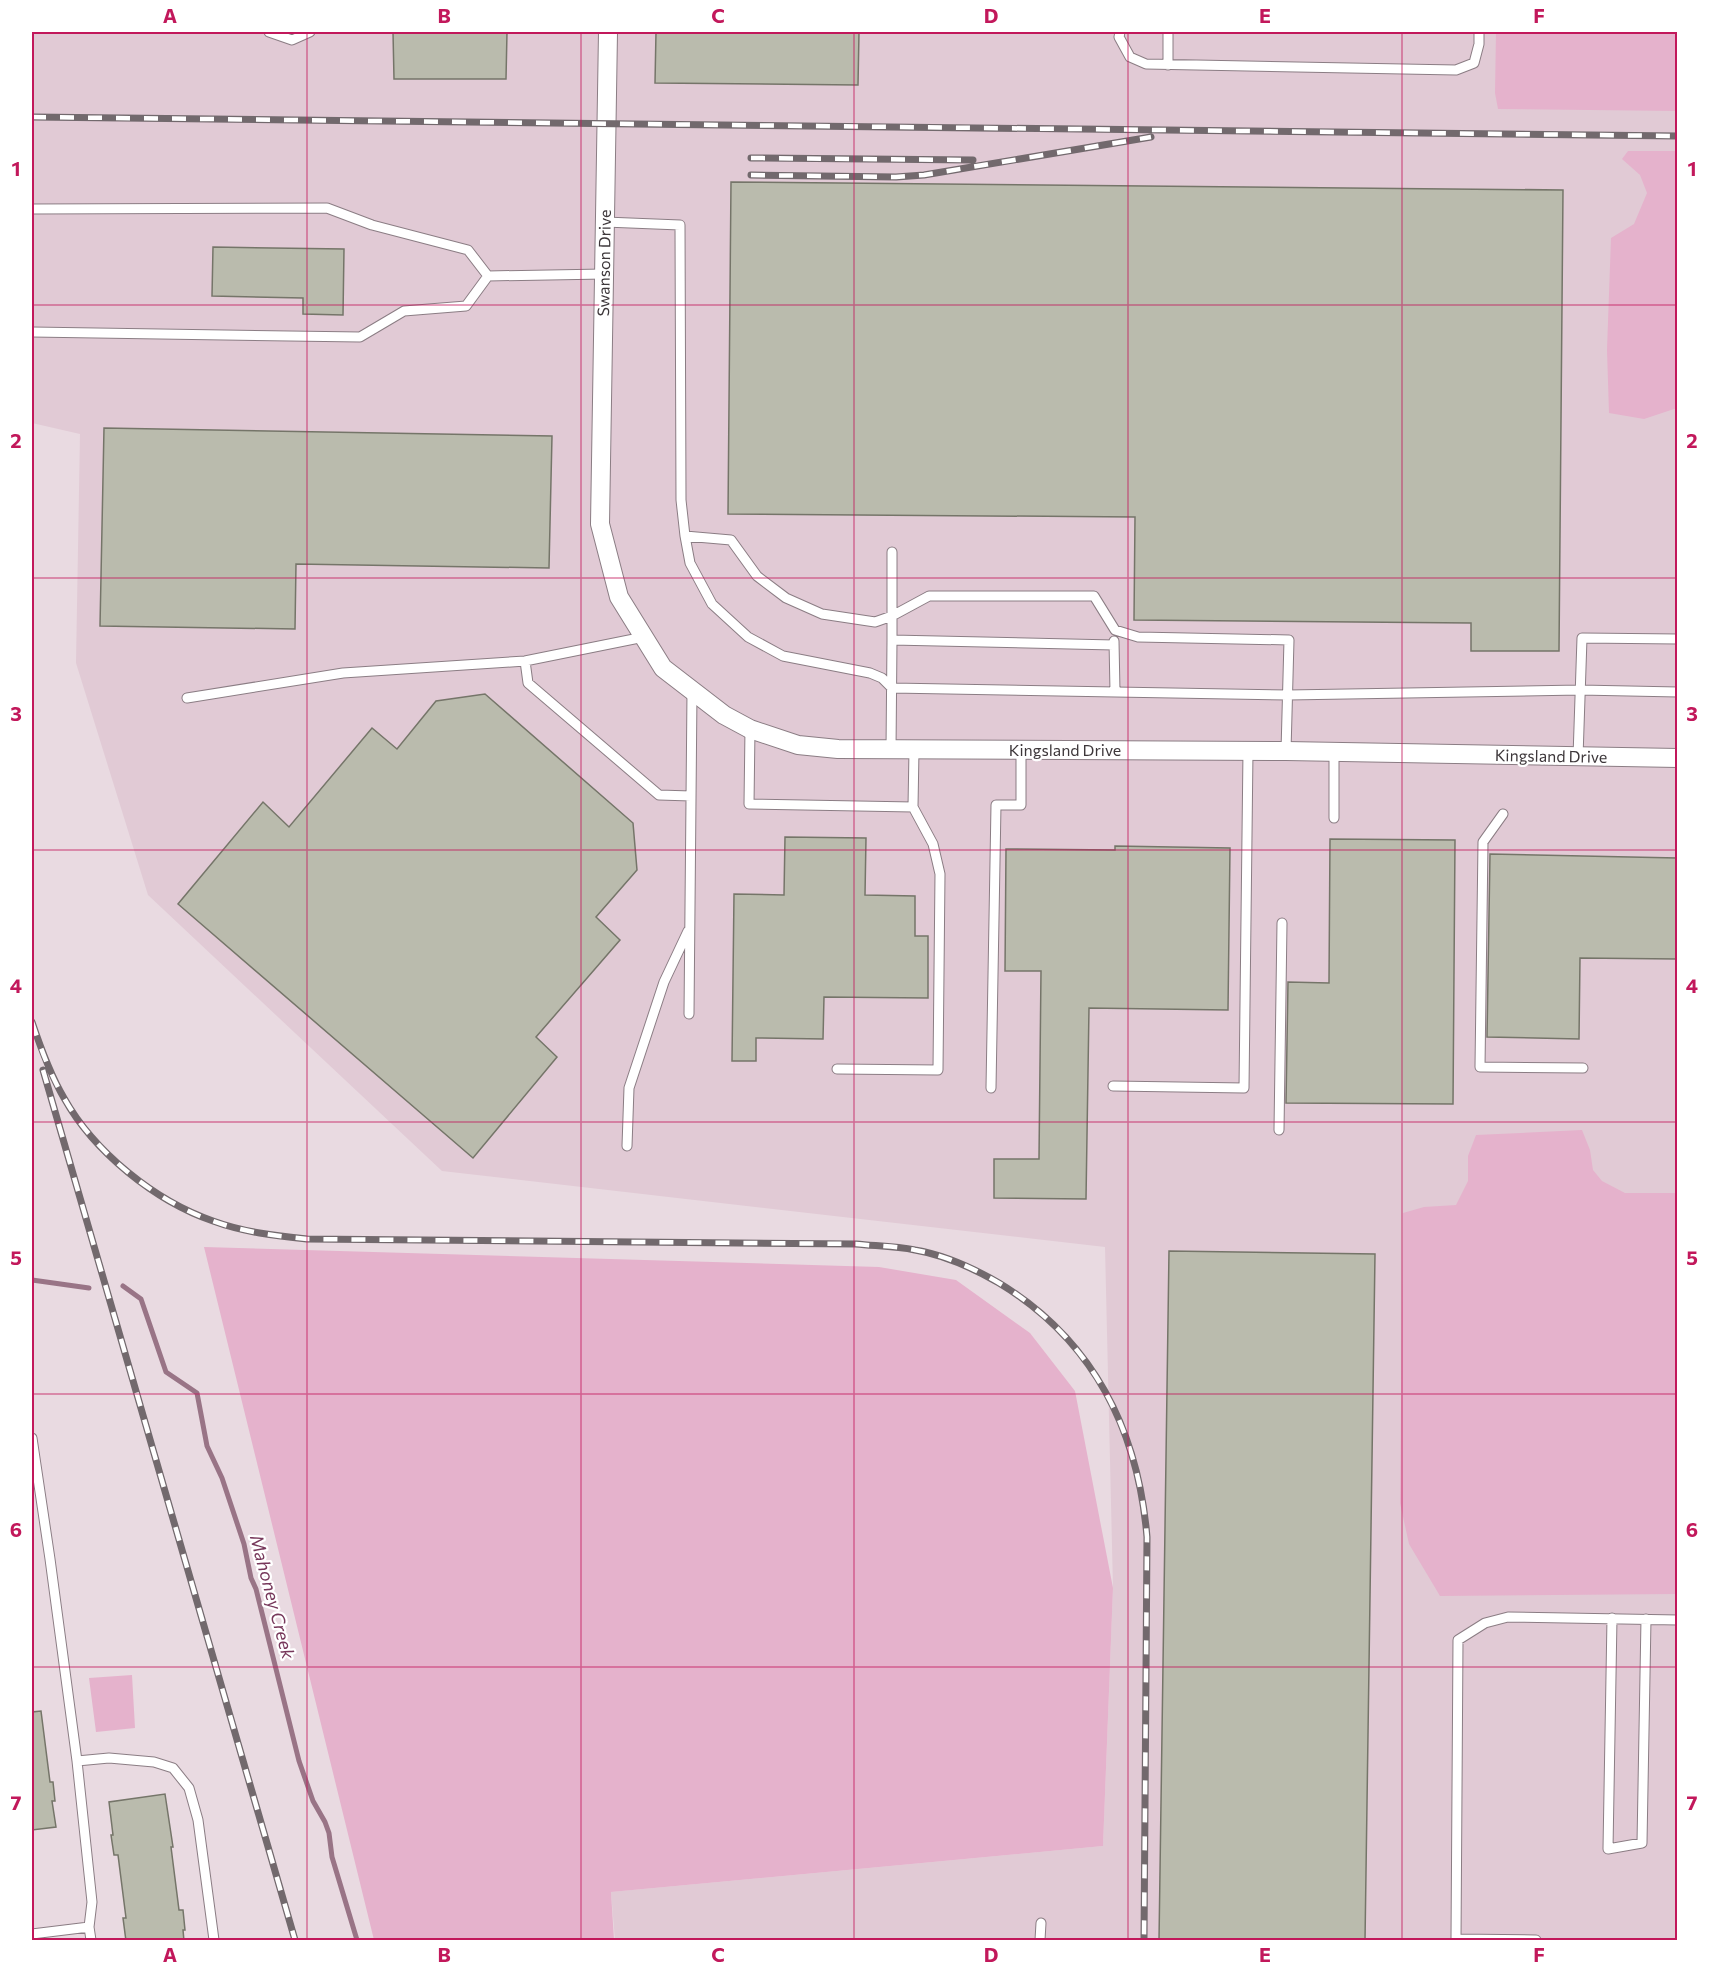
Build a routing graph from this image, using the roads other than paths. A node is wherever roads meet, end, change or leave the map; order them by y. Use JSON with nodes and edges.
{"nodes":[{"id":1,"x":269,"y":32,"type":"edge"},
{"id":2,"x":310,"y":32,"type":"edge"},
{"id":3,"x":608,"y":32,"type":"edge"},
{"id":4,"x":1119,"y":32,"type":"edge"},
{"id":5,"x":1168,"y":32,"type":"edge"},
{"id":6,"x":1479,"y":32,"type":"edge"},
{"id":7,"x":1167,"y":65,"type":"junction"},
{"id":8,"x":32,"y":209,"type":"edge"},
{"id":9,"x":605,"y":222,"type":"junction"},
{"id":10,"x":604,"y":274,"type":"junction"},
{"id":11,"x":488,"y":276,"type":"junction"},
{"id":12,"x":32,"y":332,"type":"edge"},
{"id":13,"x":600,"y":495,"type":"joint"},
{"id":14,"x":685,"y":536,"type":"junction"},
{"id":15,"x":892,"y":552,"type":"dead end"},
{"id":16,"x":892,"y":616,"type":"junction"},
{"id":17,"x":1115,"y":630,"type":"junction"},
{"id":18,"x":644,"y":638,"type":"junction"},
{"id":19,"x":1677,"y":639,"type":"edge"},
{"id":20,"x":892,"y":640,"type":"junction"},
{"id":21,"x":1114,"y":645,"type":"junction"},
{"id":22,"x":525,"y":661,"type":"junction"},
{"id":23,"x":892,"y":688,"type":"junction"},
{"id":24,"x":1580,"y":690,"type":"junction"},
{"id":25,"x":692,"y":692,"type":"junction"},
{"id":26,"x":1114,"y":692,"type":"junction"},
{"id":27,"x":1677,"y":692,"type":"edge"},
{"id":28,"x":1288,"y":695,"type":"junction"},
{"id":29,"x":187,"y":698,"type":"dead end"},
{"id":30,"x":750,"y":729,"type":"junction"},
{"id":31,"x":891,"y":750,"type":"junction"},
{"id":32,"x":914,"y":750,"type":"junction"},
{"id":33,"x":1021,"y":750,"type":"junction"},
{"id":34,"x":1248,"y":751,"type":"junction"},
{"id":35,"x":1286,"y":751,"type":"junction"},
{"id":36,"x":1334,"y":752,"type":"junction"},
{"id":37,"x":1578,"y":757,"type":"junction"},
{"id":38,"x":1677,"y":758,"type":"edge"},
{"id":39,"x":691,"y":796,"type":"junction"},
{"id":40,"x":913,"y":807,"type":"junction"},
{"id":41,"x":1503,"y":814,"type":"dead end"},
{"id":42,"x":1334,"y":818,"type":"dead end"},
{"id":43,"x":1282,"y":923,"type":"dead end"},
{"id":44,"x":690,"y":926,"type":"junction"},
{"id":45,"x":689,"y":1014,"type":"dead end"},
{"id":46,"x":1583,"y":1068,"type":"dead end"},
{"id":47,"x":837,"y":1069,"type":"dead end"},
{"id":48,"x":1113,"y":1086,"type":"dead end"},
{"id":49,"x":991,"y":1088,"type":"dead end"},
{"id":50,"x":1279,"y":1130,"type":"dead end"},
{"id":51,"x":627,"y":1146,"type":"dead end"},
{"id":52,"x":32,"y":1438,"type":"edge"},
{"id":53,"x":1612,"y":1618,"type":"junction"},
{"id":54,"x":1646,"y":1619,"type":"junction"},
{"id":55,"x":1677,"y":1620,"type":"edge"},
{"id":56,"x":77,"y":1761,"type":"junction"},
{"id":57,"x":1041,"y":1923,"type":"dead end"},
{"id":58,"x":89,"y":1927,"type":"junction"},
{"id":59,"x":32,"y":1934,"type":"edge"},
{"id":60,"x":91,"y":1941,"type":"edge"},
{"id":61,"x":214,"y":1941,"type":"edge"},
{"id":62,"x":1040,"y":1941,"type":"edge"},
{"id":63,"x":1536,"y":1941,"type":"edge"}],
"edges":[{"from":1,"to":2,"type":"lane"},
{"from":3,"to":9,"type":"street","name":"Swanson Drive"},
{"from":4,"to":7,"type":"lane"},
{"from":5,"to":7,"type":"lane"},
{"from":6,"to":7,"type":"lane"},
{"from":8,"to":11,"type":"lane"},
{"from":9,"to":10,"type":"street","name":"Swanson Drive"},
{"from":9,"to":14,"type":"lane"},
{"from":10,"to":11,"type":"lane"},
{"from":10,"to":13,"type":"street","name":"Swanson Drive"},
{"from":11,"to":12,"type":"lane"},
{"from":13,"to":18,"type":"street","name":"Kingsland Drive"},
{"from":14,"to":16,"type":"lane"},
{"from":14,"to":23,"type":"lane"},
{"from":15,"to":16,"type":"lane"},
{"from":16,"to":17,"type":"lane"},
{"from":16,"to":20,"type":"lane"},
{"from":17,"to":21,"type":"lane"},
{"from":17,"to":28,"type":"lane"},
{"from":18,"to":22,"type":"lane"},
{"from":18,"to":25,"type":"street","name":"Kingsland Drive"},
{"from":19,"to":24,"type":"lane"},
{"from":20,"to":21,"type":"lane"},
{"from":20,"to":23,"type":"lane"},
{"from":21,"to":26,"type":"lane"},
{"from":22,"to":29,"type":"lane"},
{"from":22,"to":39,"type":"lane"},
{"from":23,"to":26,"type":"lane"},
{"from":23,"to":31,"type":"lane"},
{"from":24,"to":27,"type":"lane"},
{"from":24,"to":28,"type":"lane"},
{"from":24,"to":37,"type":"lane"},
{"from":25,"to":30,"type":"street","name":"Kingsland Drive"},
{"from":25,"to":39,"type":"lane"},
{"from":26,"to":28,"type":"lane"},
{"from":28,"to":35,"type":"lane"},
{"from":30,"to":31,"type":"street","name":"Kingsland Drive"},
{"from":30,"to":40,"type":"lane"},
{"from":31,"to":32,"type":"street","name":"Kingsland Drive"},
{"from":32,"to":33,"type":"street","name":"Kingsland Drive"},
{"from":32,"to":40,"type":"lane"},
{"from":33,"to":34,"type":"street","name":"Kingsland Drive"},
{"from":33,"to":49,"type":"lane"},
{"from":34,"to":35,"type":"street","name":"Kingsland Drive"},
{"from":34,"to":48,"type":"lane"},
{"from":35,"to":36,"type":"street","name":"Kingsland Drive"},
{"from":36,"to":37,"type":"street","name":"Kingsland Drive"},
{"from":36,"to":42,"type":"lane"},
{"from":37,"to":38,"type":"street","name":"Kingsland Drive"},
{"from":39,"to":44,"type":"lane"},
{"from":40,"to":47,"type":"lane"},
{"from":41,"to":46,"type":"lane"},
{"from":43,"to":50,"type":"lane"},
{"from":44,"to":45,"type":"lane"},
{"from":44,"to":51,"type":"lane"},
{"from":52,"to":56,"type":"lane"},
{"from":53,"to":54,"type":"lane"},
{"from":53,"to":54,"type":"lane"},
{"from":53,"to":63,"type":"lane"},
{"from":54,"to":55,"type":"lane"},
{"from":56,"to":58,"type":"lane"},
{"from":56,"to":61,"type":"lane"},
{"from":57,"to":62,"type":"lane"},
{"from":58,"to":59,"type":"lane"},
{"from":58,"to":60,"type":"lane"}]}
